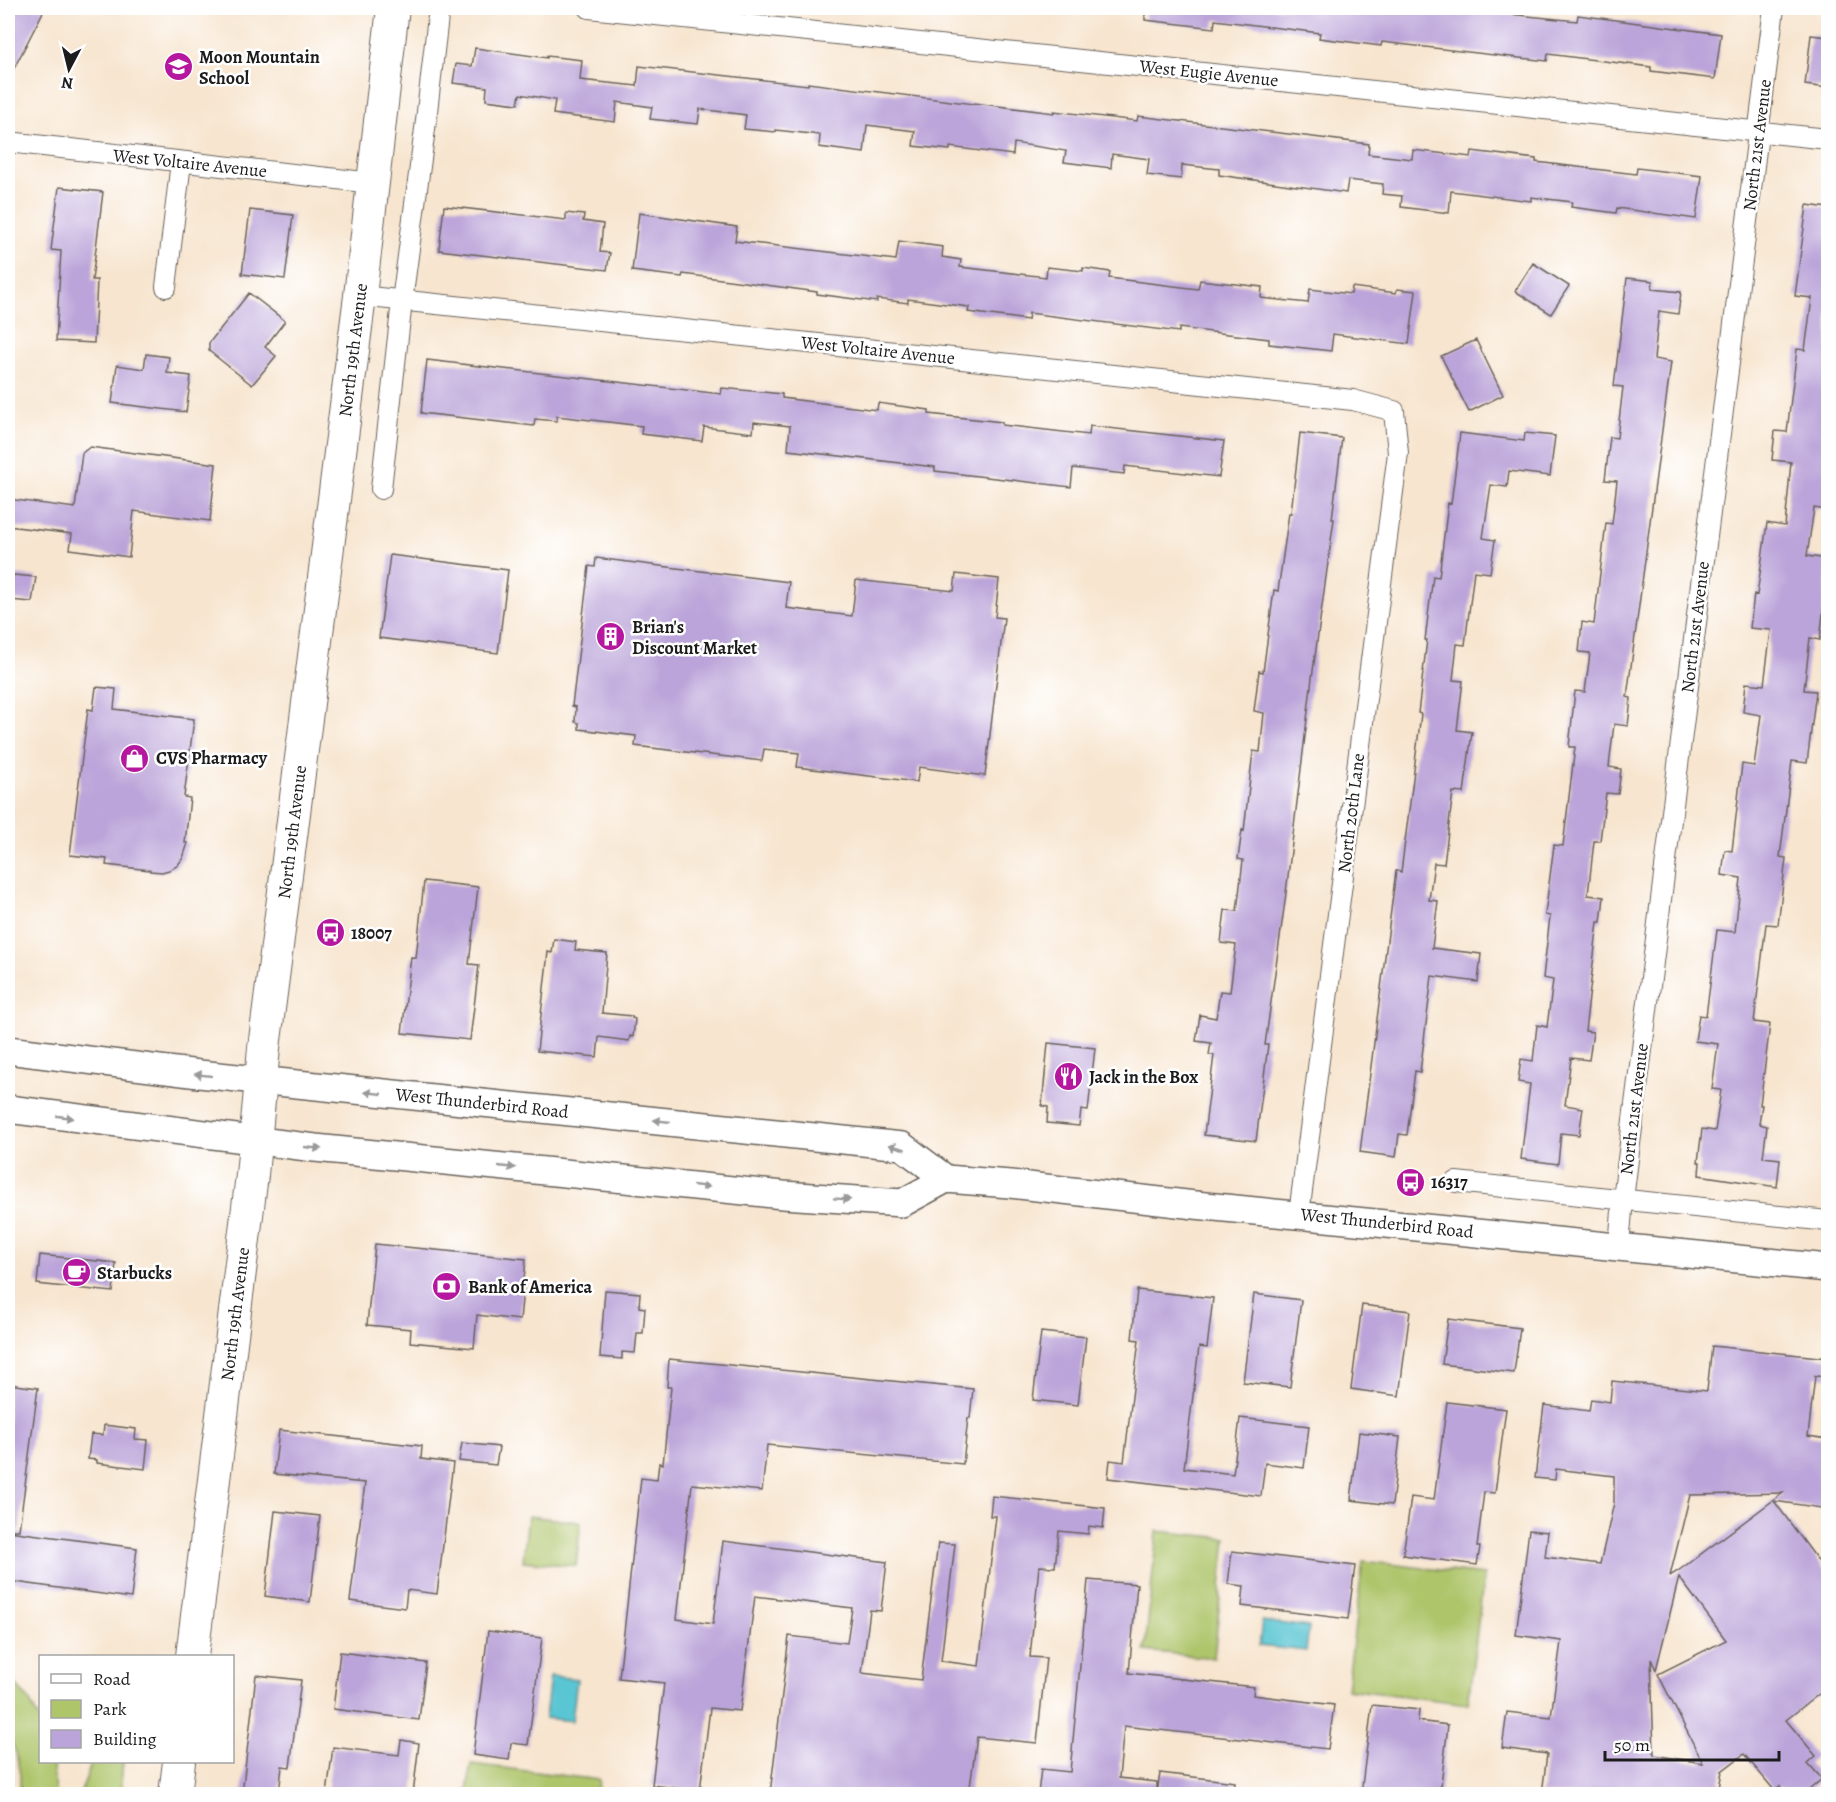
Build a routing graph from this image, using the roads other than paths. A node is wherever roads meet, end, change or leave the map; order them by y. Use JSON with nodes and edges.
{"nodes":[{"id":1,"x":393,"y":8,"type":"edge"},
{"id":2,"x":439,"y":8,"type":"edge"},
{"id":3,"x":589,"y":8,"type":"edge"},
{"id":4,"x":1774,"y":8,"type":"edge"},
{"id":5,"x":1758,"y":131,"type":"junction"},
{"id":6,"x":1828,"y":138,"type":"edge"},
{"id":7,"x":8,"y":142,"type":"edge"},
{"id":8,"x":181,"y":162,"type":"junction"},
{"id":9,"x":374,"y":183,"type":"junction"},
{"id":10,"x":166,"y":287,"type":"dead end"},
{"id":11,"x":360,"y":296,"type":"junction"},
{"id":12,"x":402,"y":301,"type":"junction"},
{"id":13,"x":1394,"y":411,"type":"joint"},
{"id":14,"x":381,"y":489,"type":"dead end"},
{"id":15,"x":8,"y":1050,"type":"edge"},
{"id":16,"x":261,"y":1081,"type":"junction"},
{"id":17,"x":8,"y":1109,"type":"edge"},
{"id":18,"x":255,"y":1142,"type":"junction"},
{"id":19,"x":946,"y":1179,"type":"junction"},
{"id":20,"x":1456,"y":1182,"type":"dead end"},
{"id":21,"x":1623,"y":1200,"type":"junction"},
{"id":22,"x":1299,"y":1215,"type":"junction"},
{"id":23,"x":1828,"y":1221,"type":"edge"},
{"id":24,"x":1619,"y":1246,"type":"junction"},
{"id":25,"x":1828,"y":1268,"type":"edge"},
{"id":26,"x":192,"y":1655,"type":"edge"},
{"id":27,"x":179,"y":1763,"type":"edge"},
{"id":28,"x":175,"y":1794,"type":"edge"}],
"edges":[{"from":1,"to":9,"type":"main road","name":"North 19th Avenue"},
{"from":2,"to":12,"type":"street"},
{"from":3,"to":5,"type":"street","name":"West Eugie Avenue"},
{"from":4,"to":5,"type":"street","name":"North 21st Avenue"},
{"from":5,"to":6,"type":"street","name":"West Eugie Avenue"},
{"from":5,"to":21,"type":"street","name":"North 21st Avenue"},
{"from":7,"to":8,"type":"street","name":"West Voltaire Avenue"},
{"from":8,"to":9,"type":"street","name":"West Voltaire Avenue"},
{"from":8,"to":10,"type":"street"},
{"from":9,"to":11,"type":"main road","name":"North 19th Avenue"},
{"from":11,"to":12,"type":"street","name":"West Voltaire Avenue"},
{"from":11,"to":16,"type":"main road","name":"North 19th Avenue"},
{"from":12,"to":13,"type":"street","name":"West Voltaire Avenue"},
{"from":12,"to":14,"type":"street"},
{"from":13,"to":22,"type":"street","name":"North 20th Lane"},
{"from":16,"to":15,"type":"main road","name":"West Thunderbird Road","one_way":true},
{"from":16,"to":18,"type":"main road","name":"North 19th Avenue"},
{"from":19,"to":16,"type":"main road","name":"West Thunderbird Road","one_way":true},
{"from":17,"to":18,"type":"main road","one_way":true},
{"from":18,"to":19,"type":"main road","one_way":true},
{"from":18,"to":26,"type":"main road","name":"North 19th Avenue"},
{"from":19,"to":22,"type":"main road","name":"West Thunderbird Road"},
{"from":20,"to":21,"type":"street"},
{"from":21,"to":23,"type":"street"},
{"from":21,"to":24,"type":"street","name":"North 21st Avenue"},
{"from":22,"to":24,"type":"main road","name":"West Thunderbird Road"},
{"from":24,"to":25,"type":"main road","name":"West Thunderbird Road"},
{"from":27,"to":28,"type":"main road"}]}
